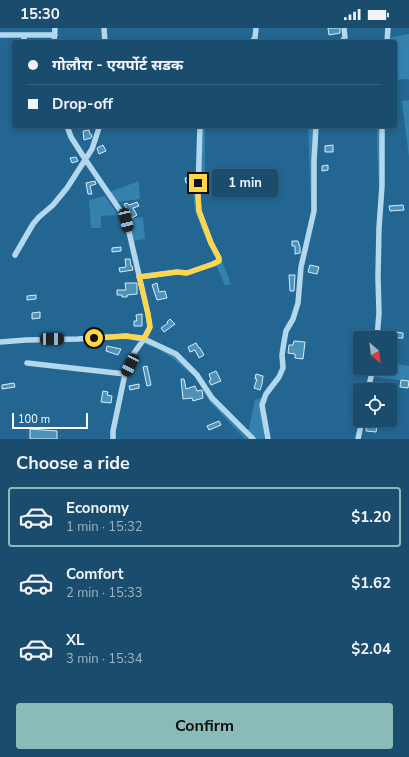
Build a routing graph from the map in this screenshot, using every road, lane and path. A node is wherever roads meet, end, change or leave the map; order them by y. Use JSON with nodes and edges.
{"nodes":[{"id":1,"x":55,"y":28,"type":"edge"},
{"id":2,"x":104,"y":28,"type":"edge"},
{"id":3,"x":256,"y":28,"type":"edge"},
{"id":4,"x":344,"y":28,"type":"edge"},
{"id":5,"x":388,"y":28,"type":"edge"},
{"id":6,"x":0,"y":35,"type":"edge"},
{"id":7,"x":24,"y":35,"type":"junction"},
{"id":8,"x":55,"y":35,"type":"junction"},
{"id":9,"x":24,"y":40,"type":"edge"},
{"id":10,"x":54,"y":40,"type":"edge"},
{"id":11,"x":105,"y":40,"type":"edge"},
{"id":12,"x":253,"y":40,"type":"edge"},
{"id":13,"x":343,"y":40,"type":"edge"},
{"id":14,"x":387,"y":40,"type":"edge"},
{"id":15,"x":68,"y":128,"type":"edge"},
{"id":16,"x":99,"y":128,"type":"edge"},
{"id":17,"x":200,"y":128,"type":"edge"},
{"id":18,"x":316,"y":128,"type":"edge"},
{"id":19,"x":382,"y":128,"type":"edge"},
{"id":20,"x":85,"y":159,"type":"junction"},
{"id":21,"x":15,"y":255,"type":"dead end"},
{"id":22,"x":139,"y":277,"type":"junction"},
{"id":23,"x":377,"y":331,"type":"edge"},
{"id":24,"x":144,"y":338,"type":"junction"},
{"id":25,"x":0,"y":342,"type":"edge"},
{"id":26,"x":27,"y":363,"type":"dead end"},
{"id":27,"x":125,"y":374,"type":"junction"},
{"id":28,"x":361,"y":427,"type":"edge"},
{"id":29,"x":113,"y":439,"type":"edge"},
{"id":30,"x":252,"y":439,"type":"edge"},
{"id":31,"x":268,"y":439,"type":"edge"},
{"id":32,"x":358,"y":439,"type":"edge"}],
"edges":[{"from":1,"to":8,"type":"street"},
{"from":2,"to":11,"type":"street"},
{"from":3,"to":12,"type":"street"},
{"from":4,"to":13,"type":"street"},
{"from":5,"to":14,"type":"street"},
{"from":6,"to":7,"type":"street"},
{"from":7,"to":8,"type":"street"},
{"from":7,"to":9,"type":"street"},
{"from":8,"to":10,"type":"street"},
{"from":15,"to":20,"type":"street"},
{"from":16,"to":20,"type":"street"},
{"from":17,"to":22,"type":"street"},
{"from":18,"to":31,"type":"street"},
{"from":19,"to":23,"type":"street"},
{"from":20,"to":21,"type":"street"},
{"from":20,"to":22,"type":"street"},
{"from":22,"to":24,"type":"street"},
{"from":24,"to":25,"type":"street"},
{"from":24,"to":27,"type":"street"},
{"from":24,"to":30,"type":"street"},
{"from":26,"to":27,"type":"street"},
{"from":27,"to":29,"type":"street"},
{"from":28,"to":32,"type":"street"}]}
